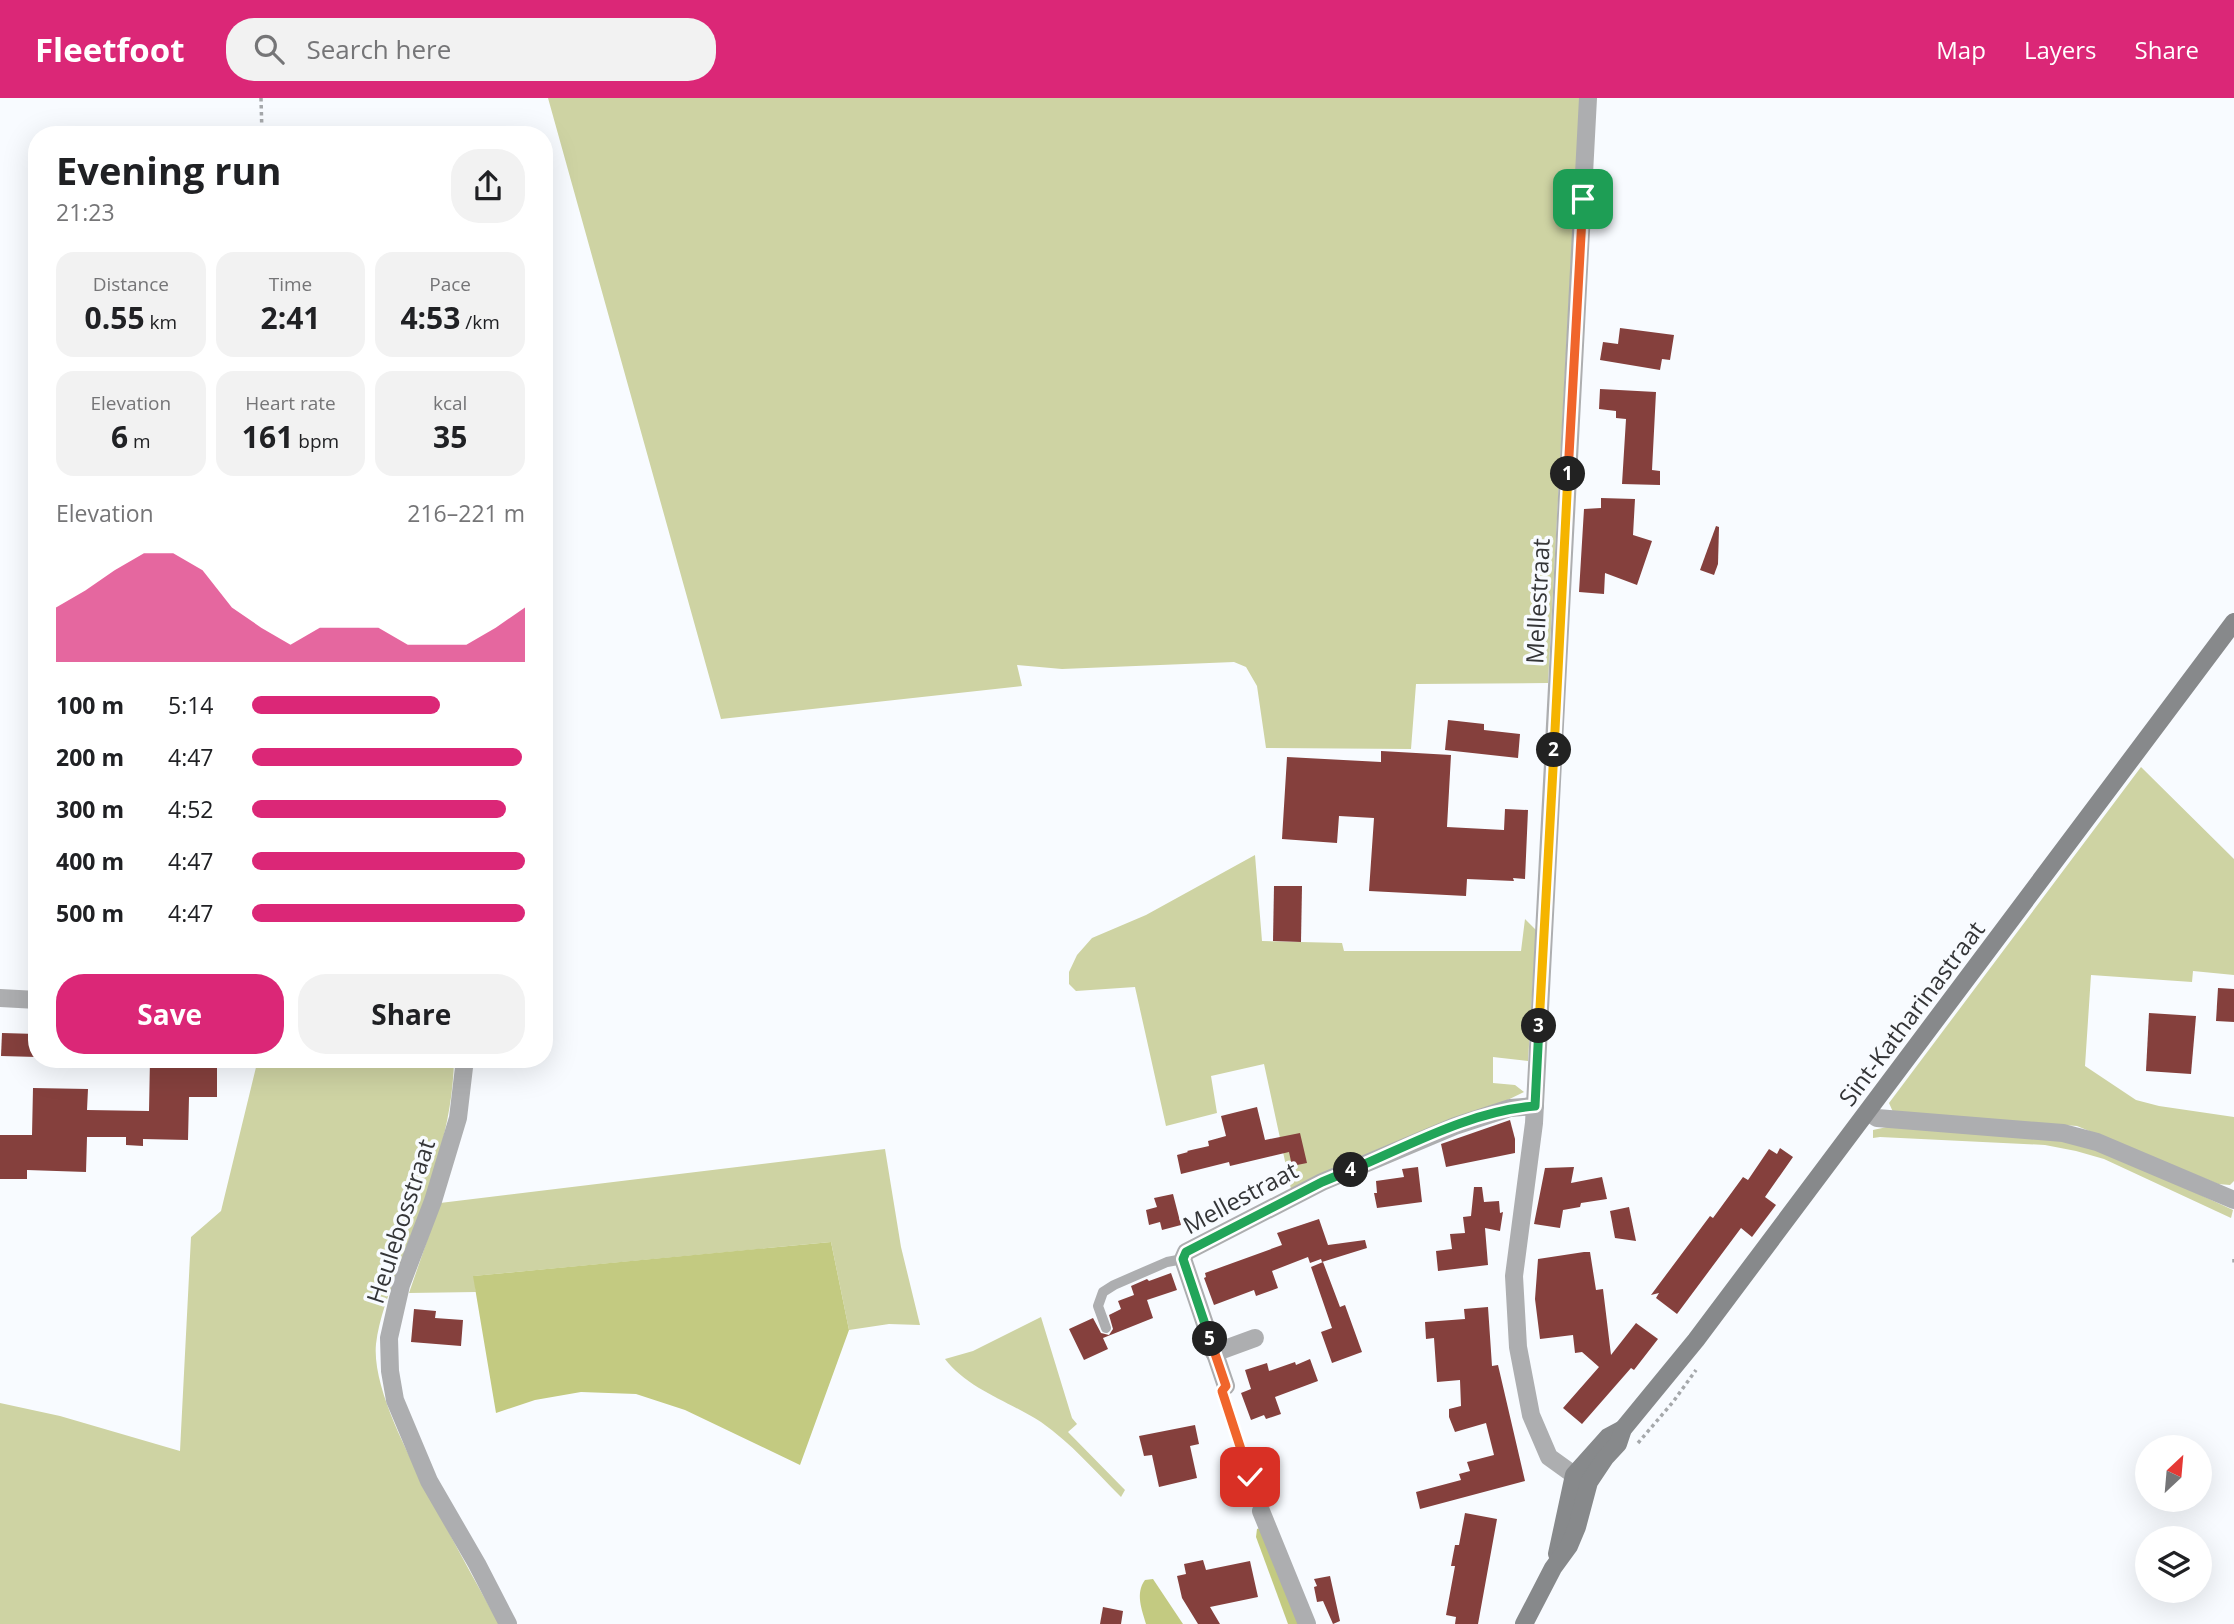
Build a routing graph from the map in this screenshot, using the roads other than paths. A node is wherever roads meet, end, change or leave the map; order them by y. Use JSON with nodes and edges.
{"nodes":[{"id":1,"x":1588,"y":98,"type":"edge"},
{"id":2,"x":2234,"y":622,"type":"edge"},
{"id":3,"x":0,"y":998,"type":"edge"},
{"id":4,"x":28,"y":1000,"type":"edge"},
{"id":5,"x":464,"y":1068,"type":"edge"},
{"id":6,"x":1535,"y":1106,"type":"junction"},
{"id":7,"x":1868,"y":1112,"type":"junction"},
{"id":8,"x":2234,"y":1200,"type":"edge"},
{"id":9,"x":1183,"y":1259,"type":"junction"},
{"id":10,"x":1106,"y":1328,"type":"dead end"},
{"id":11,"x":1255,"y":1338,"type":"dead end"},
{"id":12,"x":1214,"y":1353,"type":"junction"},
{"id":13,"x":1226,"y":1386,"type":"road end"},
{"id":14,"x":1581,"y":1478,"type":"junction"},
{"id":15,"x":1261,"y":1511,"type":"road end"},
{"id":16,"x":508,"y":1624,"type":"edge"},
{"id":17,"x":1307,"y":1624,"type":"edge"},
{"id":18,"x":1524,"y":1624,"type":"edge"}],
"edges":[{"from":1,"to":6,"type":"street","name":"Mellestraat"},
{"from":2,"to":7,"type":"street","name":"Sint-Katharinastraat"},
{"from":3,"to":4,"type":"street"},
{"from":5,"to":16,"type":"street","name":"Heulebosstraat"},
{"from":6,"to":9,"type":"street","name":"Mellestraat"},
{"from":6,"to":14,"type":"street","name":"Mellestraat"},
{"from":7,"to":8,"type":"street"},
{"from":7,"to":14,"type":"street","name":"Sint-Katharinastraat"},
{"from":9,"to":10,"type":"lane"},
{"from":9,"to":12,"type":"street","name":"Mellestraat"},
{"from":11,"to":12,"type":"street"},
{"from":12,"to":13,"type":"street","name":"Mellestraat"},
{"from":14,"to":18,"type":"street"},
{"from":15,"to":17,"type":"street"}]}
